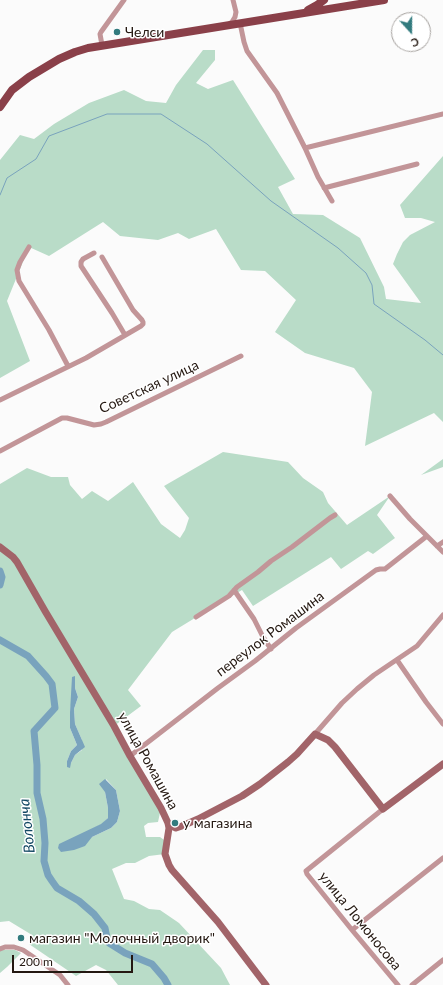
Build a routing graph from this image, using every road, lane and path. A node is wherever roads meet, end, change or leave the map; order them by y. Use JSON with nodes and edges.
{"nodes":[{"id":1,"x":124,"y":0,"type":"edge"},
{"id":2,"x":233,"y":0,"type":"edge"},
{"id":3,"x":324,"y":0,"type":"edge"},
{"id":4,"x":384,"y":0,"type":"edge"},
{"id":5,"x":236,"y":12,"type":"junction"},
{"id":6,"x":286,"y":16,"type":"junction"},
{"id":7,"x":250,"y":22,"type":"junction"},
{"id":8,"x":240,"y":23,"type":"junction"},
{"id":9,"x":225,"y":26,"type":"junction"},
{"id":10,"x":102,"y":46,"type":"junction"},
{"id":11,"x":0,"y":106,"type":"edge"},
{"id":12,"x":443,"y":114,"type":"edge"},
{"id":13,"x":305,"y":148,"type":"junction"},
{"id":14,"x":417,"y":164,"type":"dead end"},
{"id":15,"x":324,"y":188,"type":"junction"},
{"id":16,"x":332,"y":201,"type":"dead end"},
{"id":17,"x":29,"y":247,"type":"dead end"},
{"id":18,"x":94,"y":253,"type":"dead end"},
{"id":19,"x":102,"y":257,"type":"dead end"},
{"id":20,"x":125,"y":335,"type":"junction"},
{"id":21,"x":241,"y":356,"type":"dead end"},
{"id":22,"x":68,"y":366,"type":"junction"},
{"id":23,"x":0,"y":400,"type":"edge"},
{"id":24,"x":0,"y":451,"type":"edge"},
{"id":25,"x":390,"y":496,"type":"dead end"},
{"id":26,"x":335,"y":515,"type":"dead end"},
{"id":27,"x":427,"y":536,"type":"junction"},
{"id":28,"x":443,"y":542,"type":"edge"},
{"id":29,"x":437,"y":546,"type":"junction"},
{"id":30,"x":0,"y":547,"type":"edge"},
{"id":31,"x":443,"y":552,"type":"edge"},
{"id":32,"x":234,"y":590,"type":"junction"},
{"id":33,"x":443,"y":615,"type":"edge"},
{"id":34,"x":196,"y":617,"type":"dead end"},
{"id":35,"x":271,"y":649,"type":"junction"},
{"id":36,"x":397,"y":660,"type":"junction"},
{"id":37,"x":443,"y":724,"type":"edge"},
{"id":38,"x":315,"y":734,"type":"junction"},
{"id":39,"x":130,"y":756,"type":"junction"},
{"id":40,"x":443,"y":764,"type":"edge"},
{"id":41,"x":383,"y":810,"type":"junction"},
{"id":42,"x":168,"y":823,"type":"junction"},
{"id":43,"x":182,"y":826,"type":"junction"},
{"id":44,"x":167,"y":842,"type":"junction"},
{"id":45,"x":443,"y":858,"type":"edge"},
{"id":46,"x":352,"y":930,"type":"junction"},
{"id":47,"x":0,"y":949,"type":"edge"},
{"id":48,"x":443,"y":960,"type":"edge"},
{"id":49,"x":68,"y":985,"type":"edge"},
{"id":50,"x":266,"y":985,"type":"edge"},
{"id":51,"x":398,"y":985,"type":"edge"},
{"id":52,"x":412,"y":985,"type":"edge"}],
"edges":[{"from":1,"to":10,"type":"street"},
{"from":2,"to":5,"type":"street"},
{"from":3,"to":6,"type":"main road"},
{"from":4,"to":6,"type":"main road"},
{"from":5,"to":7,"type":"street"},
{"from":5,"to":9,"type":"street"},
{"from":6,"to":7,"type":"main road"},
{"from":7,"to":8,"type":"main road"},
{"from":8,"to":9,"type":"main road"},
{"from":8,"to":13,"type":"street"},
{"from":9,"to":10,"type":"main road"},
{"from":10,"to":11,"type":"main road"},
{"from":12,"to":13,"type":"street"},
{"from":13,"to":15,"type":"street"},
{"from":14,"to":15,"type":"street"},
{"from":15,"to":16,"type":"street"},
{"from":17,"to":22,"type":"street"},
{"from":18,"to":20,"type":"street"},
{"from":19,"to":20,"type":"street"},
{"from":20,"to":22,"type":"street"},
{"from":21,"to":24,"type":"street","name":"Советская улица"},
{"from":22,"to":23,"type":"street"},
{"from":25,"to":27,"type":"street"},
{"from":26,"to":32,"type":"street"},
{"from":27,"to":29,"type":"street"},
{"from":27,"to":35,"type":"street","name":"переулок Ромашина"},
{"from":28,"to":29,"type":"street"},
{"from":29,"to":31,"type":"street"},
{"from":30,"to":39,"type":"street","name":"улица Ромашина"},
{"from":32,"to":34,"type":"street"},
{"from":32,"to":35,"type":"street"},
{"from":33,"to":36,"type":"street"},
{"from":35,"to":39,"type":"street","name":"переулок Ромашина"},
{"from":36,"to":37,"type":"street"},
{"from":36,"to":38,"type":"street"},
{"from":38,"to":41,"type":"street"},
{"from":38,"to":43,"type":"street"},
{"from":39,"to":42,"type":"street","name":"улица Ромашина"},
{"from":40,"to":41,"type":"street"},
{"from":41,"to":46,"type":"street","name":"улица Ломоносова"},
{"from":42,"to":43,"type":"street"},
{"from":42,"to":44,"type":"street","name":"улица Ромашина"},
{"from":43,"to":44,"type":"street"},
{"from":44,"to":50,"type":"street","name":"улица Ромашина"},
{"from":45,"to":46,"type":"street"},
{"from":46,"to":51,"type":"street","name":"улица Ломоносова"},
{"from":47,"to":49,"type":"street"},
{"from":48,"to":52,"type":"street"}]}
